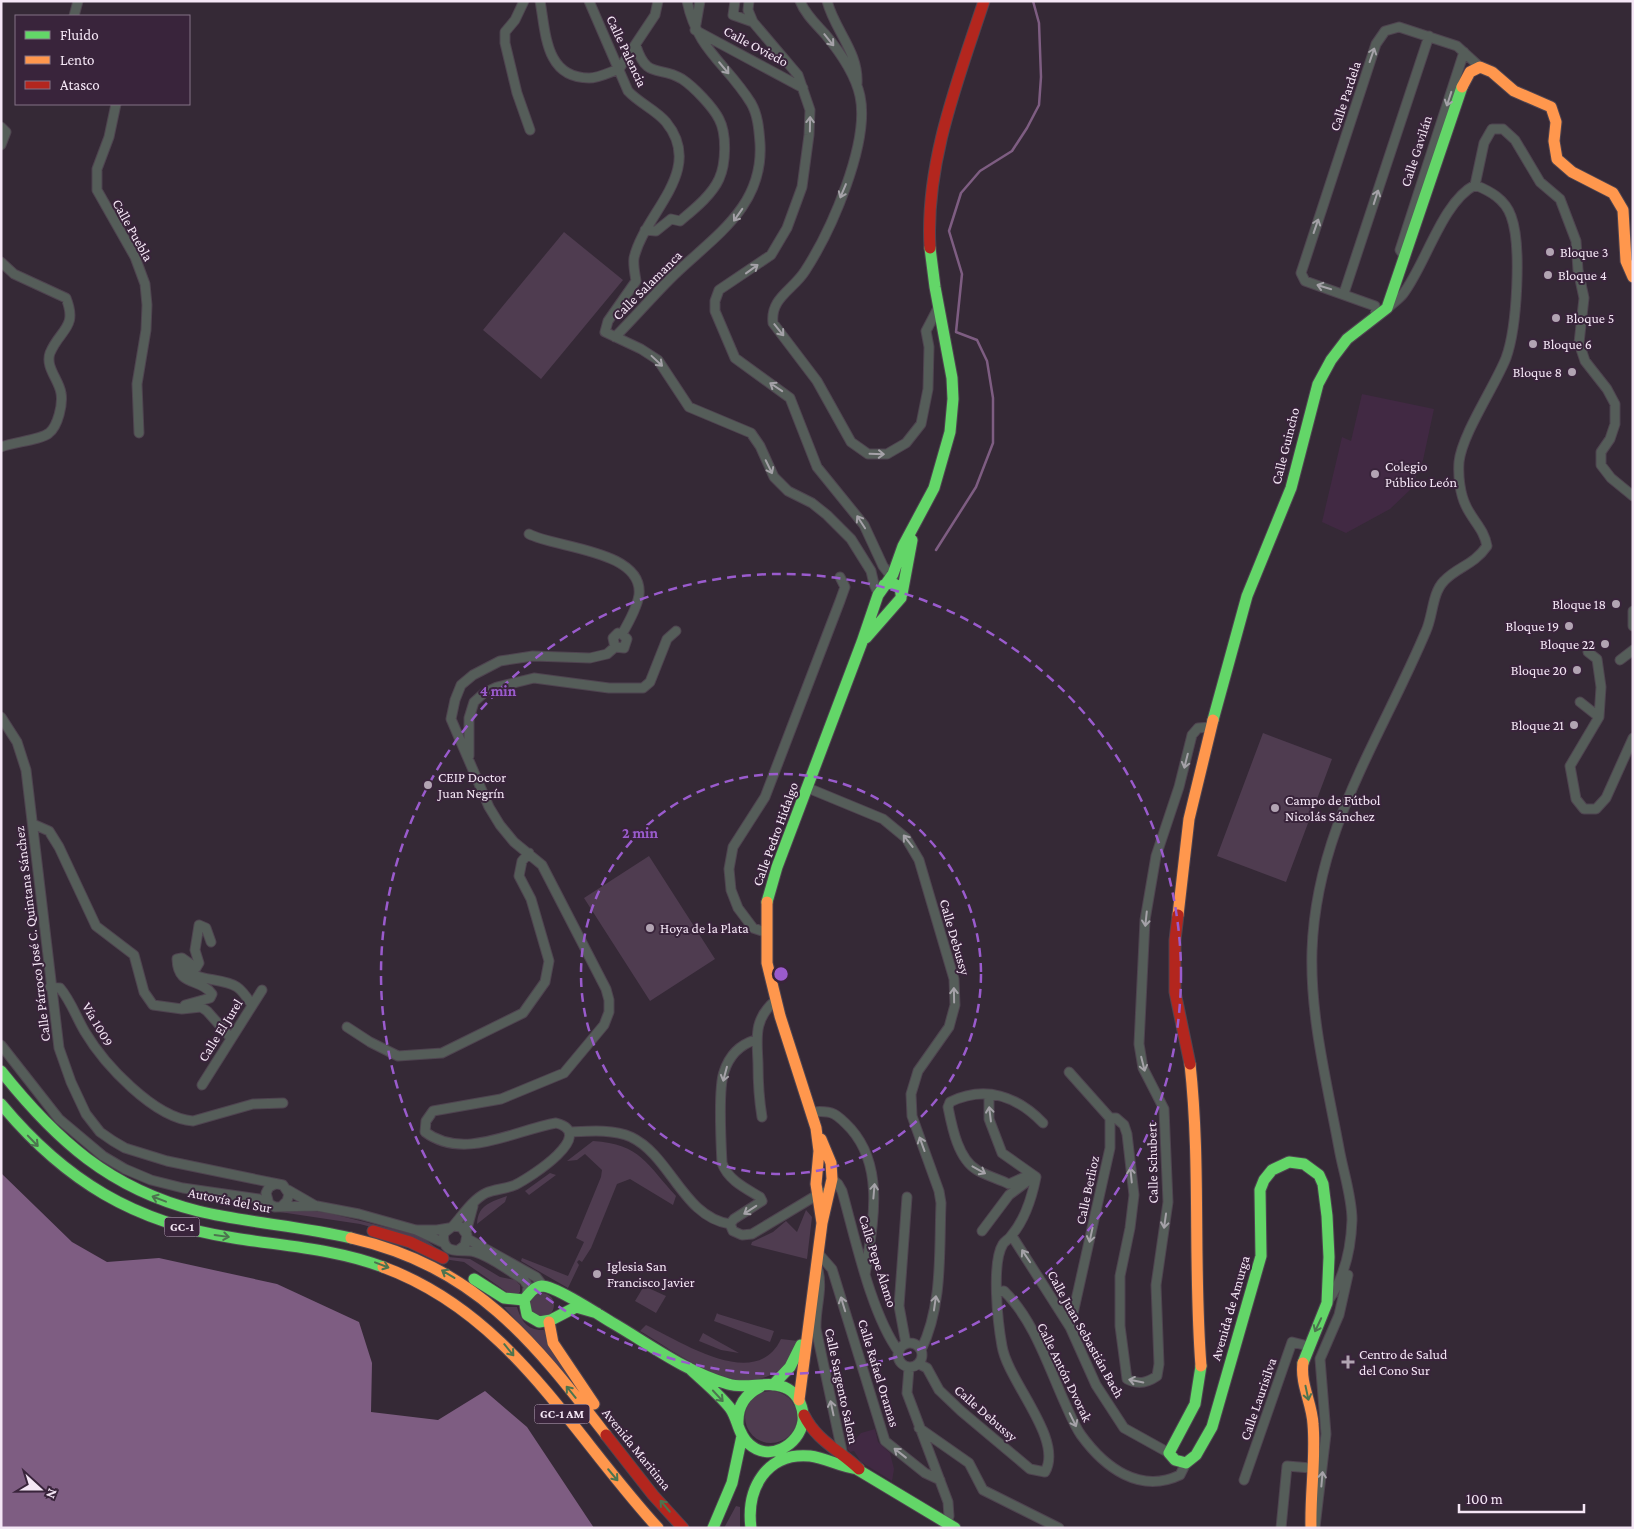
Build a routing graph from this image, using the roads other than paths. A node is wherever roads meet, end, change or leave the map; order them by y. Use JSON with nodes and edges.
{"nodes":[{"id":1,"x":78,"y":1,"type":"edge"},
{"id":2,"x":524,"y":1,"type":"edge"},
{"id":3,"x":540,"y":1,"type":"edge"},
{"id":4,"x":589,"y":1,"type":"edge"},
{"id":5,"x":658,"y":1,"type":"edge"},
{"id":6,"x":688,"y":1,"type":"edge"},
{"id":7,"x":700,"y":1,"type":"edge"},
{"id":8,"x":735,"y":1,"type":"edge"},
{"id":9,"x":749,"y":1,"type":"edge"},
{"id":10,"x":800,"y":1,"type":"edge"},
{"id":11,"x":827,"y":1,"type":"edge"},
{"id":12,"x":984,"y":1,"type":"edge"},
{"id":13,"x":74,"y":15,"type":"edge"},
{"id":14,"x":753,"y":22,"type":"junction"},
{"id":15,"x":695,"y":30,"type":"junction"},
{"id":16,"x":1429,"y":36,"type":"junction"},
{"id":17,"x":636,"y":46,"type":"junction"},
{"id":18,"x":1464,"y":52,"type":"junction"},
{"id":19,"x":1480,"y":67,"type":"junction"},
{"id":20,"x":619,"y":69,"type":"junction"},
{"id":21,"x":857,"y":87,"type":"junction"},
{"id":22,"x":803,"y":88,"type":"junction"},
{"id":23,"x":116,"y":105,"type":"edge"},
{"id":24,"x":1,"y":127,"type":"edge"},
{"id":25,"x":530,"y":130,"type":"dead end"},
{"id":26,"x":1,"y":145,"type":"edge"},
{"id":27,"x":1475,"y":185,"type":"junction"},
{"id":28,"x":646,"y":230,"type":"junction"},
{"id":29,"x":1405,"y":257,"type":"junction"},
{"id":30,"x":1,"y":262,"type":"edge"},
{"id":31,"x":1633,"y":277,"type":"edge"},
{"id":32,"x":1344,"y":293,"type":"junction"},
{"id":33,"x":938,"y":308,"type":"junction"},
{"id":34,"x":1387,"y":308,"type":"junction"},
{"id":35,"x":1376,"y":316,"type":"junction"},
{"id":36,"x":615,"y":337,"type":"junction"},
{"id":37,"x":139,"y":433,"type":"dead end"},
{"id":38,"x":1,"y":447,"type":"edge"},
{"id":39,"x":1633,"y":496,"type":"edge"},
{"id":40,"x":916,"y":524,"type":"junction"},
{"id":41,"x":528,"y":534,"type":"dead end"},
{"id":42,"x":840,"y":577,"type":"dead end"},
{"id":43,"x":888,"y":585,"type":"junction"},
{"id":44,"x":902,"y":594,"type":"junction"},
{"id":45,"x":893,"y":605,"type":"junction"},
{"id":46,"x":1633,"y":611,"type":"edge"},
{"id":47,"x":1633,"y":626,"type":"edge"},
{"id":48,"x":676,"y":631,"type":"dead end"},
{"id":49,"x":862,"y":642,"type":"junction"},
{"id":50,"x":1633,"y":650,"type":"edge"},
{"id":51,"x":1588,"y":652,"type":"dead end"},
{"id":52,"x":1620,"y":660,"type":"dead end"},
{"id":53,"x":1580,"y":702,"type":"dead end"},
{"id":54,"x":1,"y":717,"type":"edge"},
{"id":55,"x":1599,"y":717,"type":"junction"},
{"id":56,"x":1211,"y":728,"type":"junction"},
{"id":57,"x":1633,"y":738,"type":"edge"},
{"id":58,"x":469,"y":761,"type":"junction"},
{"id":59,"x":808,"y":788,"type":"junction"},
{"id":60,"x":33,"y":824,"type":"junction"},
{"id":61,"x":529,"y":853,"type":"junction"},
{"id":62,"x":765,"y":932,"type":"junction"},
{"id":63,"x":211,"y":942,"type":"dead end"},
{"id":64,"x":182,"y":958,"type":"junction"},
{"id":65,"x":50,"y":987,"type":"junction"},
{"id":66,"x":262,"y":990,"type":"dead end"},
{"id":67,"x":776,"y":1000,"type":"junction"},
{"id":68,"x":252,"y":1005,"type":"junction"},
{"id":69,"x":166,"y":1008,"type":"junction"},
{"id":70,"x":347,"y":1027,"type":"dead end"},
{"id":71,"x":232,"y":1038,"type":"junction"},
{"id":72,"x":755,"y":1040,"type":"junction"},
{"id":73,"x":1,"y":1045,"type":"edge"},
{"id":74,"x":1,"y":1071,"type":"edge"},
{"id":75,"x":1069,"y":1072,"type":"dead end"},
{"id":76,"x":202,"y":1085,"type":"dead end"},
{"id":77,"x":989,"y":1095,"type":"junction"},
{"id":78,"x":282,"y":1103,"type":"dead end"},
{"id":79,"x":1,"y":1104,"type":"edge"},
{"id":80,"x":812,"y":1112,"type":"junction"},
{"id":81,"x":762,"y":1117,"type":"dead end"},
{"id":82,"x":1110,"y":1118,"type":"junction"},
{"id":83,"x":1043,"y":1123,"type":"dead end"},
{"id":84,"x":816,"y":1128,"type":"junction"},
{"id":85,"x":570,"y":1132,"type":"junction"},
{"id":86,"x":830,"y":1163,"type":"junction"},
{"id":87,"x":818,"y":1165,"type":"junction"},
{"id":88,"x":1036,"y":1177,"type":"junction"},
{"id":89,"x":253,"y":1180,"type":"junction"},
{"id":90,"x":832,"y":1181,"type":"junction"},
{"id":91,"x":276,"y":1184,"type":"junction"},
{"id":92,"x":288,"y":1190,"type":"junction"},
{"id":93,"x":266,"y":1192,"type":"junction"},
{"id":94,"x":241,"y":1195,"type":"junction"},
{"id":95,"x":907,"y":1197,"type":"dead end"},
{"id":96,"x":819,"y":1200,"type":"junction"},
{"id":97,"x":474,"y":1202,"type":"junction"},
{"id":98,"x":269,"y":1204,"type":"junction"},
{"id":99,"x":282,"y":1206,"type":"junction"},
{"id":100,"x":317,"y":1206,"type":"junction"},
{"id":101,"x":822,"y":1223,"type":"junction"},
{"id":102,"x":275,"y":1224,"type":"junction"},
{"id":103,"x":730,"y":1224,"type":"junction"},
{"id":104,"x":451,"y":1227,"type":"junction"},
{"id":105,"x":416,"y":1230,"type":"junction"},
{"id":106,"x":982,"y":1231,"type":"dead end"},
{"id":107,"x":467,"y":1235,"type":"junction"},
{"id":108,"x":1012,"y":1236,"type":"junction"},
{"id":109,"x":1350,"y":1241,"type":"junction"},
{"id":110,"x":444,"y":1244,"type":"junction"},
{"id":111,"x":1328,"y":1246,"type":"junction"},
{"id":112,"x":460,"y":1250,"type":"junction"},
{"id":113,"x":817,"y":1258,"type":"junction"},
{"id":114,"x":450,"y":1263,"type":"dead end"},
{"id":115,"x":1345,"y":1269,"type":"junction"},
{"id":116,"x":463,"y":1271,"type":"dead end"},
{"id":117,"x":1333,"y":1272,"type":"junction"},
{"id":118,"x":865,"y":1275,"type":"junction"},
{"id":119,"x":548,"y":1288,"type":"junction"},
{"id":120,"x":1336,"y":1290,"type":"junction"},
{"id":121,"x":997,"y":1292,"type":"junction"},
{"id":122,"x":526,"y":1297,"type":"junction"},
{"id":123,"x":486,"y":1301,"type":"joint"},
{"id":124,"x":1327,"y":1303,"type":"junction"},
{"id":125,"x":1340,"y":1308,"type":"junction"},
{"id":126,"x":597,"y":1313,"type":"junction"},
{"id":127,"x":474,"y":1317,"type":"joint"},
{"id":128,"x":554,"y":1318,"type":"junction"},
{"id":129,"x":1070,"y":1327,"type":"junction"},
{"id":130,"x":806,"y":1331,"type":"junction"},
{"id":131,"x":906,"y":1344,"type":"junction"},
{"id":132,"x":1308,"y":1346,"type":"junction"},
{"id":133,"x":921,"y":1350,"type":"junction"},
{"id":134,"x":899,"y":1352,"type":"junction"},
{"id":135,"x":919,"y":1364,"type":"junction"},
{"id":136,"x":689,"y":1368,"type":"junction"},
{"id":137,"x":908,"y":1368,"type":"junction"},
{"id":138,"x":767,"y":1385,"type":"junction"},
{"id":139,"x":799,"y":1400,"type":"junction"},
{"id":140,"x":804,"y":1415,"type":"junction"},
{"id":141,"x":919,"y":1428,"type":"junction"},
{"id":142,"x":740,"y":1432,"type":"junction"},
{"id":143,"x":779,"y":1451,"type":"junction"},
{"id":144,"x":1169,"y":1453,"type":"junction"},
{"id":145,"x":843,"y":1456,"type":"junction"},
{"id":146,"x":1186,"y":1463,"type":"junction"},
{"id":147,"x":1311,"y":1468,"type":"junction"},
{"id":148,"x":859,"y":1470,"type":"junction"},
{"id":149,"x":751,"y":1471,"type":"junction"},
{"id":150,"x":940,"y":1480,"type":"junction"},
{"id":151,"x":1244,"y":1480,"type":"dead end"},
{"id":152,"x":646,"y":1484,"type":"junction"},
{"id":153,"x":646,"y":1516,"type":"junction"},
{"id":154,"x":951,"y":1525,"type":"edge"},
{"id":155,"x":716,"y":1527,"type":"edge"},
{"id":156,"x":654,"y":1528,"type":"edge"},
{"id":157,"x":658,"y":1528,"type":"edge"},
{"id":158,"x":684,"y":1528,"type":"edge"},
{"id":159,"x":746,"y":1528,"type":"edge"},
{"id":160,"x":751,"y":1528,"type":"edge"},
{"id":161,"x":1059,"y":1528,"type":"edge"},
{"id":162,"x":1281,"y":1528,"type":"edge"},
{"id":163,"x":1311,"y":1528,"type":"edge"},
{"id":164,"x":1315,"y":1528,"type":"edge"}],
"edges":[{"from":1,"to":13,"type":"street"},
{"from":2,"to":25,"type":"street"},
{"from":3,"to":20,"type":"street"},
{"from":4,"to":20,"type":"street","name":"Calle Palencia"},
{"from":5,"to":17,"type":"street"},
{"from":6,"to":15,"type":"street","name":"Calle Salamanca"},
{"from":7,"to":15,"type":"street"},
{"from":8,"to":14,"type":"street"},
{"from":9,"to":14,"type":"street"},
{"from":10,"to":21,"type":"street","one_way":true},
{"from":11,"to":21,"type":"street"},
{"from":12,"to":33,"type":"main road"},
{"from":14,"to":22,"type":"street"},
{"from":15,"to":22,"type":"street","name":"Calle Oviedo"},
{"from":15,"to":36,"type":"street","name":"Calle Salamanca","one_way":true},
{"from":16,"to":18,"type":"street","name":"Calle Pardela"},
{"from":32,"to":16,"type":"street","one_way":true},
{"from":32,"to":16,"type":"street","name":"Calle Pardela","one_way":true},
{"from":17,"to":20,"type":"street"},
{"from":17,"to":28,"type":"street"},
{"from":18,"to":19,"type":"street","name":"Calle Pardela"},
{"from":18,"to":29,"type":"street","name":"Calle Gavilán","one_way":true},
{"from":19,"to":29,"type":"main road","name":"Calle Gavilán"},
{"from":19,"to":31,"type":"main road"},
{"from":20,"to":28,"type":"street","name":"Calle Palencia"},
{"from":21,"to":33,"type":"street","one_way":true},
{"from":43,"to":22,"type":"street","one_way":true},
{"from":23,"to":37,"type":"street","name":"Calle Puebla"},
{"from":24,"to":26,"type":"street"},
{"from":27,"to":34,"type":"street"},
{"from":27,"to":39,"type":"street"},
{"from":27,"to":109,"type":"street"},
{"from":28,"to":36,"type":"street","name":"Calle Palencia"},
{"from":29,"to":34,"type":"main road","name":"Calle Gavilán"},
{"from":30,"to":38,"type":"street"},
{"from":32,"to":35,"type":"street"},
{"from":33,"to":40,"type":"main road"},
{"from":34,"to":35,"type":"main road","name":"Calle Guincho"},
{"from":35,"to":56,"type":"main road","name":"Calle Guincho"},
{"from":36,"to":43,"type":"street","name":"Calle Salamanca","one_way":true},
{"from":40,"to":43,"type":"main road"},
{"from":40,"to":44,"type":"main road"},
{"from":41,"to":58,"type":"street"},
{"from":42,"to":62,"type":"street"},
{"from":43,"to":44,"type":"main road"},
{"from":43,"to":45,"type":"main road"},
{"from":43,"to":49,"type":"main road"},
{"from":44,"to":45,"type":"main road"},
{"from":45,"to":49,"type":"main road"},
{"from":46,"to":47,"type":"street"},
{"from":48,"to":58,"type":"street"},
{"from":49,"to":59,"type":"main road","name":"Calle Pedro Hidalgo"},
{"from":50,"to":52,"type":"street"},
{"from":51,"to":55,"type":"street"},
{"from":53,"to":55,"type":"street"},
{"from":54,"to":60,"type":"street","name":"Calle Párroco José C. Quintana Sánchez"},
{"from":55,"to":57,"type":"street"},
{"from":56,"to":82,"type":"street","name":"Calle Schubert","one_way":true},
{"from":56,"to":144,"type":"main road","name":"Calle Guincho"},
{"from":58,"to":61,"type":"street"},
{"from":59,"to":62,"type":"main road","name":"Calle Pedro Hidalgo"},
{"from":133,"to":59,"type":"street","name":"Calle Debussy","one_way":true},
{"from":60,"to":65,"type":"street","name":"Calle Párroco José C. Quintana Sánchez"},
{"from":60,"to":69,"type":"street"},
{"from":61,"to":70,"type":"street"},
{"from":61,"to":85,"type":"street"},
{"from":62,"to":67,"type":"main road","name":"Calle Pedro Hidalgo"},
{"from":63,"to":64,"type":"street"},
{"from":64,"to":68,"type":"street"},
{"from":64,"to":69,"type":"street"},
{"from":65,"to":78,"type":"street","name":"Vía 1009"},
{"from":65,"to":89,"type":"street","name":"Calle Párroco José C. Quintana Sánchez"},
{"from":66,"to":68,"type":"street","name":"Calle El Jurel"},
{"from":67,"to":72,"type":"street"},
{"from":67,"to":80,"type":"main road","name":"Calle Pedro Hidalgo"},
{"from":68,"to":71,"type":"street","name":"Calle El Jurel"},
{"from":69,"to":71,"type":"street"},
{"from":71,"to":76,"type":"street","name":"Calle El Jurel"},
{"from":72,"to":81,"type":"street"},
{"from":72,"to":103,"type":"street","one_way":true},
{"from":73,"to":94,"type":"street","name":"Autovía del Sur"},
{"from":102,"to":74,"type":"main road","name":"Autovía del Sur","number":"GC-1","one_way":true},
{"from":75,"to":82,"type":"street"},
{"from":77,"to":83,"type":"street"},
{"from":88,"to":77,"type":"street","one_way":true},
{"from":77,"to":88,"type":"street","one_way":true},
{"from":79,"to":127,"type":"main road","number":"GC-1","one_way":true},
{"from":80,"to":84,"type":"main road","name":"Calle Pedro Hidalgo"},
{"from":118,"to":80,"type":"street","one_way":true},
{"from":82,"to":129,"type":"street","name":"Calle Berlioz","one_way":true},
{"from":84,"to":86,"type":"main road","name":"Calle Pedro Hidalgo"},
{"from":84,"to":87,"type":"main road","name":"Calle Pedro Hidalgo"},
{"from":85,"to":97,"type":"street"},
{"from":85,"to":103,"type":"street"},
{"from":86,"to":87,"type":"street"},
{"from":86,"to":90,"type":"main road","name":"Calle Pedro Hidalgo"},
{"from":87,"to":96,"type":"main road","name":"Calle Pedro Hidalgo"},
{"from":88,"to":106,"type":"street"},
{"from":88,"to":108,"type":"street"},
{"from":89,"to":91,"type":"street","name":"Calle Párroco José C. Quintana Sánchez"},
{"from":89,"to":93,"type":"street","name":"Calle Párroco José C. Quintana Sánchez"},
{"from":90,"to":96,"type":"street"},
{"from":90,"to":101,"type":"main road","name":"Calle Pedro Hidalgo"},
{"from":90,"to":118,"type":"street","name":"Calle Pepe Álamo"},
{"from":91,"to":92,"type":"street"},
{"from":91,"to":93,"type":"street"},
{"from":92,"to":99,"type":"street"},
{"from":92,"to":100,"type":"street"},
{"from":93,"to":94,"type":"street","name":"Autovía del Sur"},
{"from":93,"to":98,"type":"street"},
{"from":94,"to":98,"type":"street","name":"Autovía del Sur"},
{"from":95,"to":131,"type":"street"},
{"from":96,"to":101,"type":"main road","name":"Calle Pedro Hidalgo"},
{"from":96,"to":103,"type":"street"},
{"from":97,"to":104,"type":"street"},
{"from":97,"to":107,"type":"street"},
{"from":98,"to":99,"type":"street"},
{"from":99,"to":100,"type":"street"},
{"from":100,"to":105,"type":"street"},
{"from":101,"to":113,"type":"main road","name":"Calle Pedro Hidalgo"},
{"from":102,"to":114,"type":"main road"},
{"from":123,"to":102,"type":"main road","name":"Autovía del Sur","number":"GC-1","one_way":true},
{"from":104,"to":105,"type":"street"},
{"from":104,"to":107,"type":"street"},
{"from":104,"to":110,"type":"street"},
{"from":105,"to":110,"type":"street"},
{"from":107,"to":112,"type":"street"},
{"from":107,"to":119,"type":"street"},
{"from":108,"to":121,"type":"street"},
{"from":129,"to":108,"type":"street","name":"Calle Juan Sebastián Bach","one_way":true},
{"from":109,"to":115,"type":"street"},
{"from":109,"to":125,"type":"street"},
{"from":110,"to":112,"type":"street"},
{"from":111,"to":117,"type":"street","name":"Avenida de Amurga"},
{"from":111,"to":124,"type":"main road","name":"Avenida de Amurga"},
{"from":111,"to":146,"type":"main road","name":"Avenida de Amurga"},
{"from":112,"to":122,"type":"street"},
{"from":113,"to":130,"type":"main road","name":"Calle Pedro Hidalgo"},
{"from":145,"to":113,"type":"street","name":"Calle Sargento Salom","one_way":true},
{"from":150,"to":113,"type":"street","name":"Calle Rafael Oramas","one_way":true},
{"from":115,"to":117,"type":"street"},
{"from":115,"to":120,"type":"street"},
{"from":116,"to":122,"type":"main road"},
{"from":117,"to":120,"type":"street","name":"Avenida de Amurga"},
{"from":118,"to":134,"type":"street","name":"Calle Pepe Álamo"},
{"from":119,"to":122,"type":"main road"},
{"from":119,"to":126,"type":"main road"},
{"from":119,"to":128,"type":"main road"},
{"from":120,"to":124,"type":"street"},
{"from":120,"to":125,"type":"street","name":"Avenida de Amurga"},
{"from":121,"to":135,"type":"street","name":"Calle Debussy"},
{"from":121,"to":146,"type":"street","name":"Calle Antón Dvorak","one_way":true},
{"from":122,"to":128,"type":"main road"},
{"from":152,"to":123,"type":"main road","name":"Avenida Maritima","number":"GC-1 AM","one_way":true},
{"from":124,"to":132,"type":"main road","name":"Avenida de Amurga","one_way":true},
{"from":164,"to":125,"type":"street","one_way":true},
{"from":126,"to":128,"type":"main road"},
{"from":126,"to":136,"type":"main road"},
{"from":127,"to":153,"type":"main road","number":"GC-1 AM","one_way":true},
{"from":128,"to":152,"type":"main road"},
{"from":129,"to":144,"type":"street","name":"Calle Juan Sebastián Bach"},
{"from":130,"to":138,"type":"main road","name":"Calle Pedro Hidalgo"},
{"from":130,"to":139,"type":"main road","name":"Calle Pedro Hidalgo"},
{"from":131,"to":133,"type":"street"},
{"from":131,"to":134,"type":"street"},
{"from":132,"to":147,"type":"main road","name":"Avenida de Amurga","one_way":true},
{"from":132,"to":151,"type":"street","name":"Calle Laurisilva"},
{"from":133,"to":135,"type":"street"},
{"from":134,"to":137,"type":"street"},
{"from":135,"to":137,"type":"street"},
{"from":136,"to":138,"type":"main road"},
{"from":136,"to":142,"type":"main road","one_way":true},
{"from":137,"to":141,"type":"street"},
{"from":138,"to":139,"type":"main road"},
{"from":138,"to":142,"type":"main road"},
{"from":139,"to":140,"type":"main road"},
{"from":140,"to":143,"type":"main road"},
{"from":140,"to":145,"type":"main road"},
{"from":141,"to":150,"type":"street"},
{"from":141,"to":161,"type":"street"},
{"from":142,"to":143,"type":"main road"},
{"from":142,"to":155,"type":"main road"},
{"from":143,"to":148,"type":"main road"},
{"from":143,"to":149,"type":"main road"},
{"from":144,"to":146,"type":"main road"},
{"from":145,"to":148,"type":"main road"},
{"from":147,"to":162,"type":"street"},
{"from":147,"to":163,"type":"main road","name":"Avenida de Amurga"},
{"from":148,"to":154,"type":"main road"},
{"from":148,"to":160,"type":"main road"},
{"from":149,"to":155,"type":"main road"},
{"from":149,"to":159,"type":"main road"},
{"from":150,"to":154,"type":"street"},
{"from":158,"to":152,"type":"main road","name":"Avenida Maritima","number":"GC-1 AM","one_way":true},
{"from":153,"to":156,"type":"main road"},
{"from":153,"to":157,"type":"main road","number":"GC-1 AM"}]}
